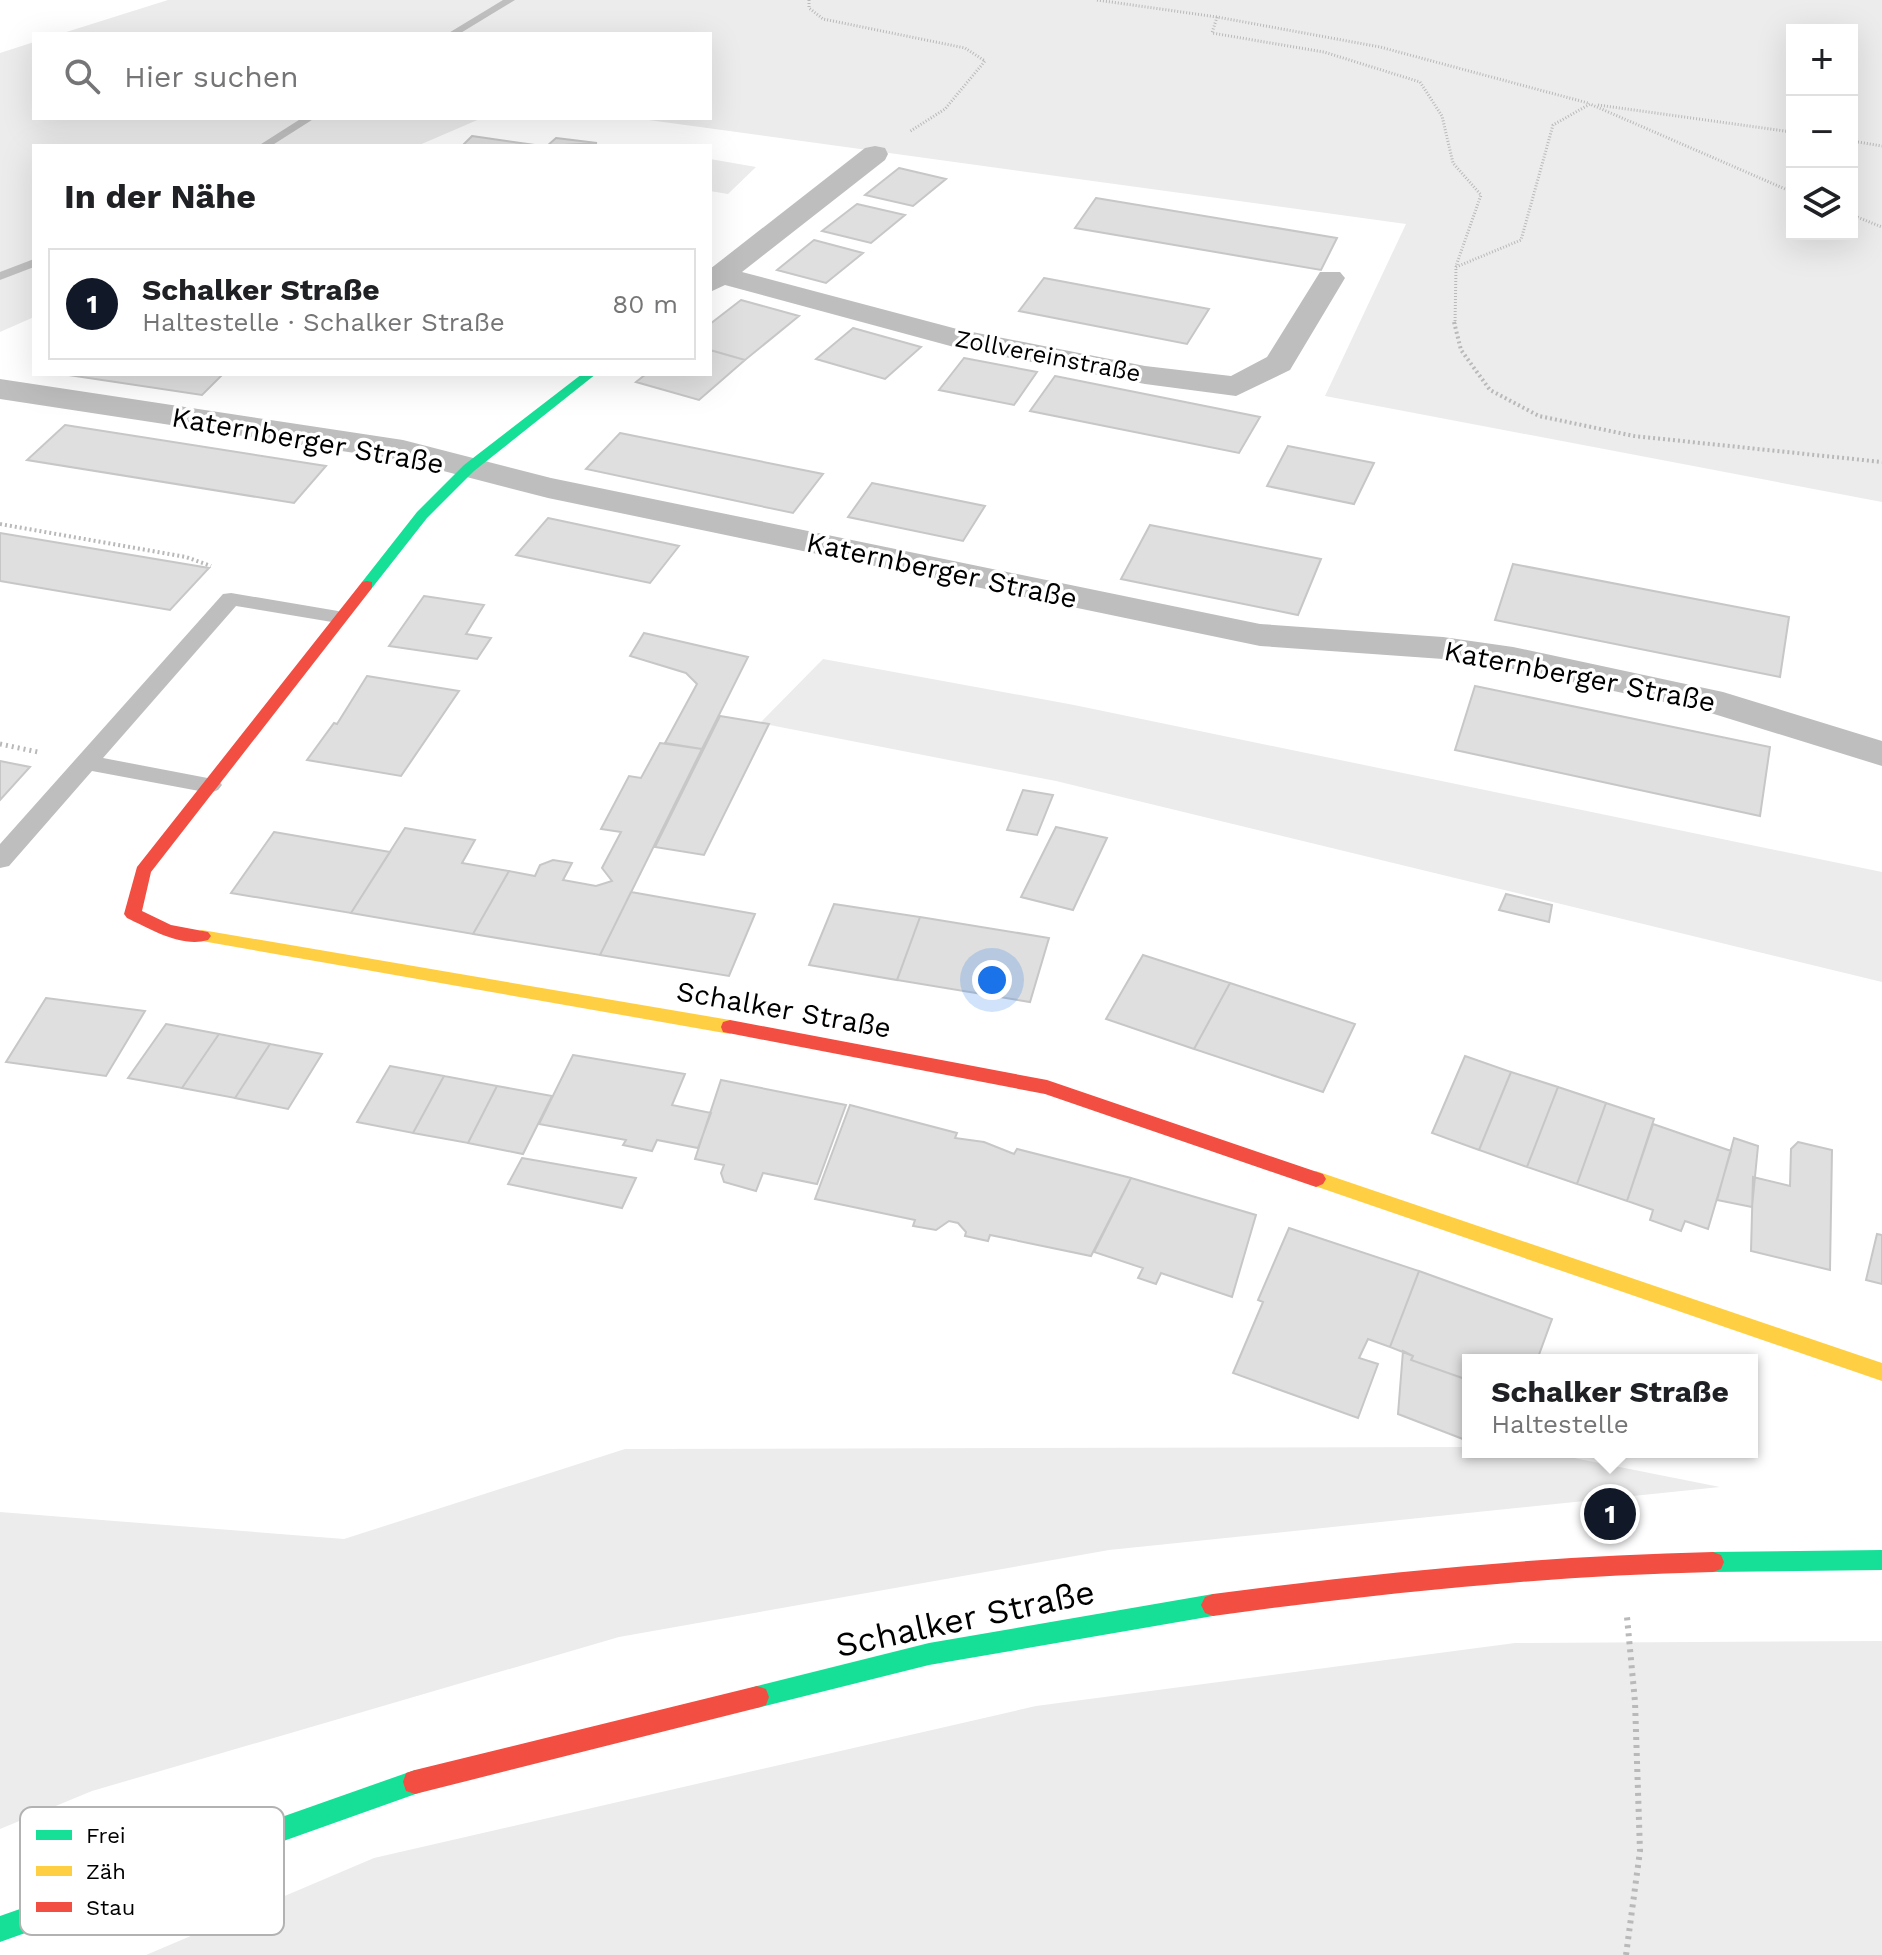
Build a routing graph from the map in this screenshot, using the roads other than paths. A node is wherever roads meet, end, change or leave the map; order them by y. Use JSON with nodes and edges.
{"nodes":[{"id":1,"x":875,"y":154,"type":"road end"},
{"id":2,"x":1330,"y":278,"type":"dead end"},
{"id":3,"x":715,"y":279,"type":"edge"},
{"id":4,"x":587,"y":376,"type":"edge"},
{"id":5,"x":0,"y":389,"type":"edge"},
{"id":6,"x":469,"y":468,"type":"junction"},
{"id":7,"x":338,"y":617,"type":"junction"},
{"id":8,"x":1882,"y":754,"type":"edge"},
{"id":9,"x":86,"y":762,"type":"junction"},
{"id":10,"x":210,"y":785,"type":"junction"},
{"id":11,"x":0,"y":860,"type":"edge"},
{"id":12,"x":1882,"y":1372,"type":"edge"},
{"id":13,"x":1882,"y":1560,"type":"edge"},
{"id":14,"x":284,"y":1828,"type":"edge"},
{"id":15,"x":20,"y":1922,"type":"edge"},
{"id":16,"x":0,"y":1929,"type":"edge"}],
"edges":[{"from":1,"to":3,"type":"street"},
{"from":2,"to":3,"type":"street","name":"Zollvereinstraße"},
{"from":4,"to":6,"type":"street","name":"Schalker Straße"},
{"from":5,"to":6,"type":"street","name":"Katernberger Straße"},
{"from":6,"to":7,"type":"street","name":"Schalker Straße"},
{"from":6,"to":8,"type":"street","name":"Katernberger Straße"},
{"from":7,"to":9,"type":"lane"},
{"from":7,"to":10,"type":"street","name":"Schalker Straße"},
{"from":9,"to":10,"type":"lane"},
{"from":9,"to":11,"type":"lane"},
{"from":10,"to":12,"type":"street","name":"Schalker Straße"},
{"from":13,"to":14,"type":"street","name":"Schalker Straße"},
{"from":15,"to":16,"type":"street","name":"Schalker Straße"}]}
